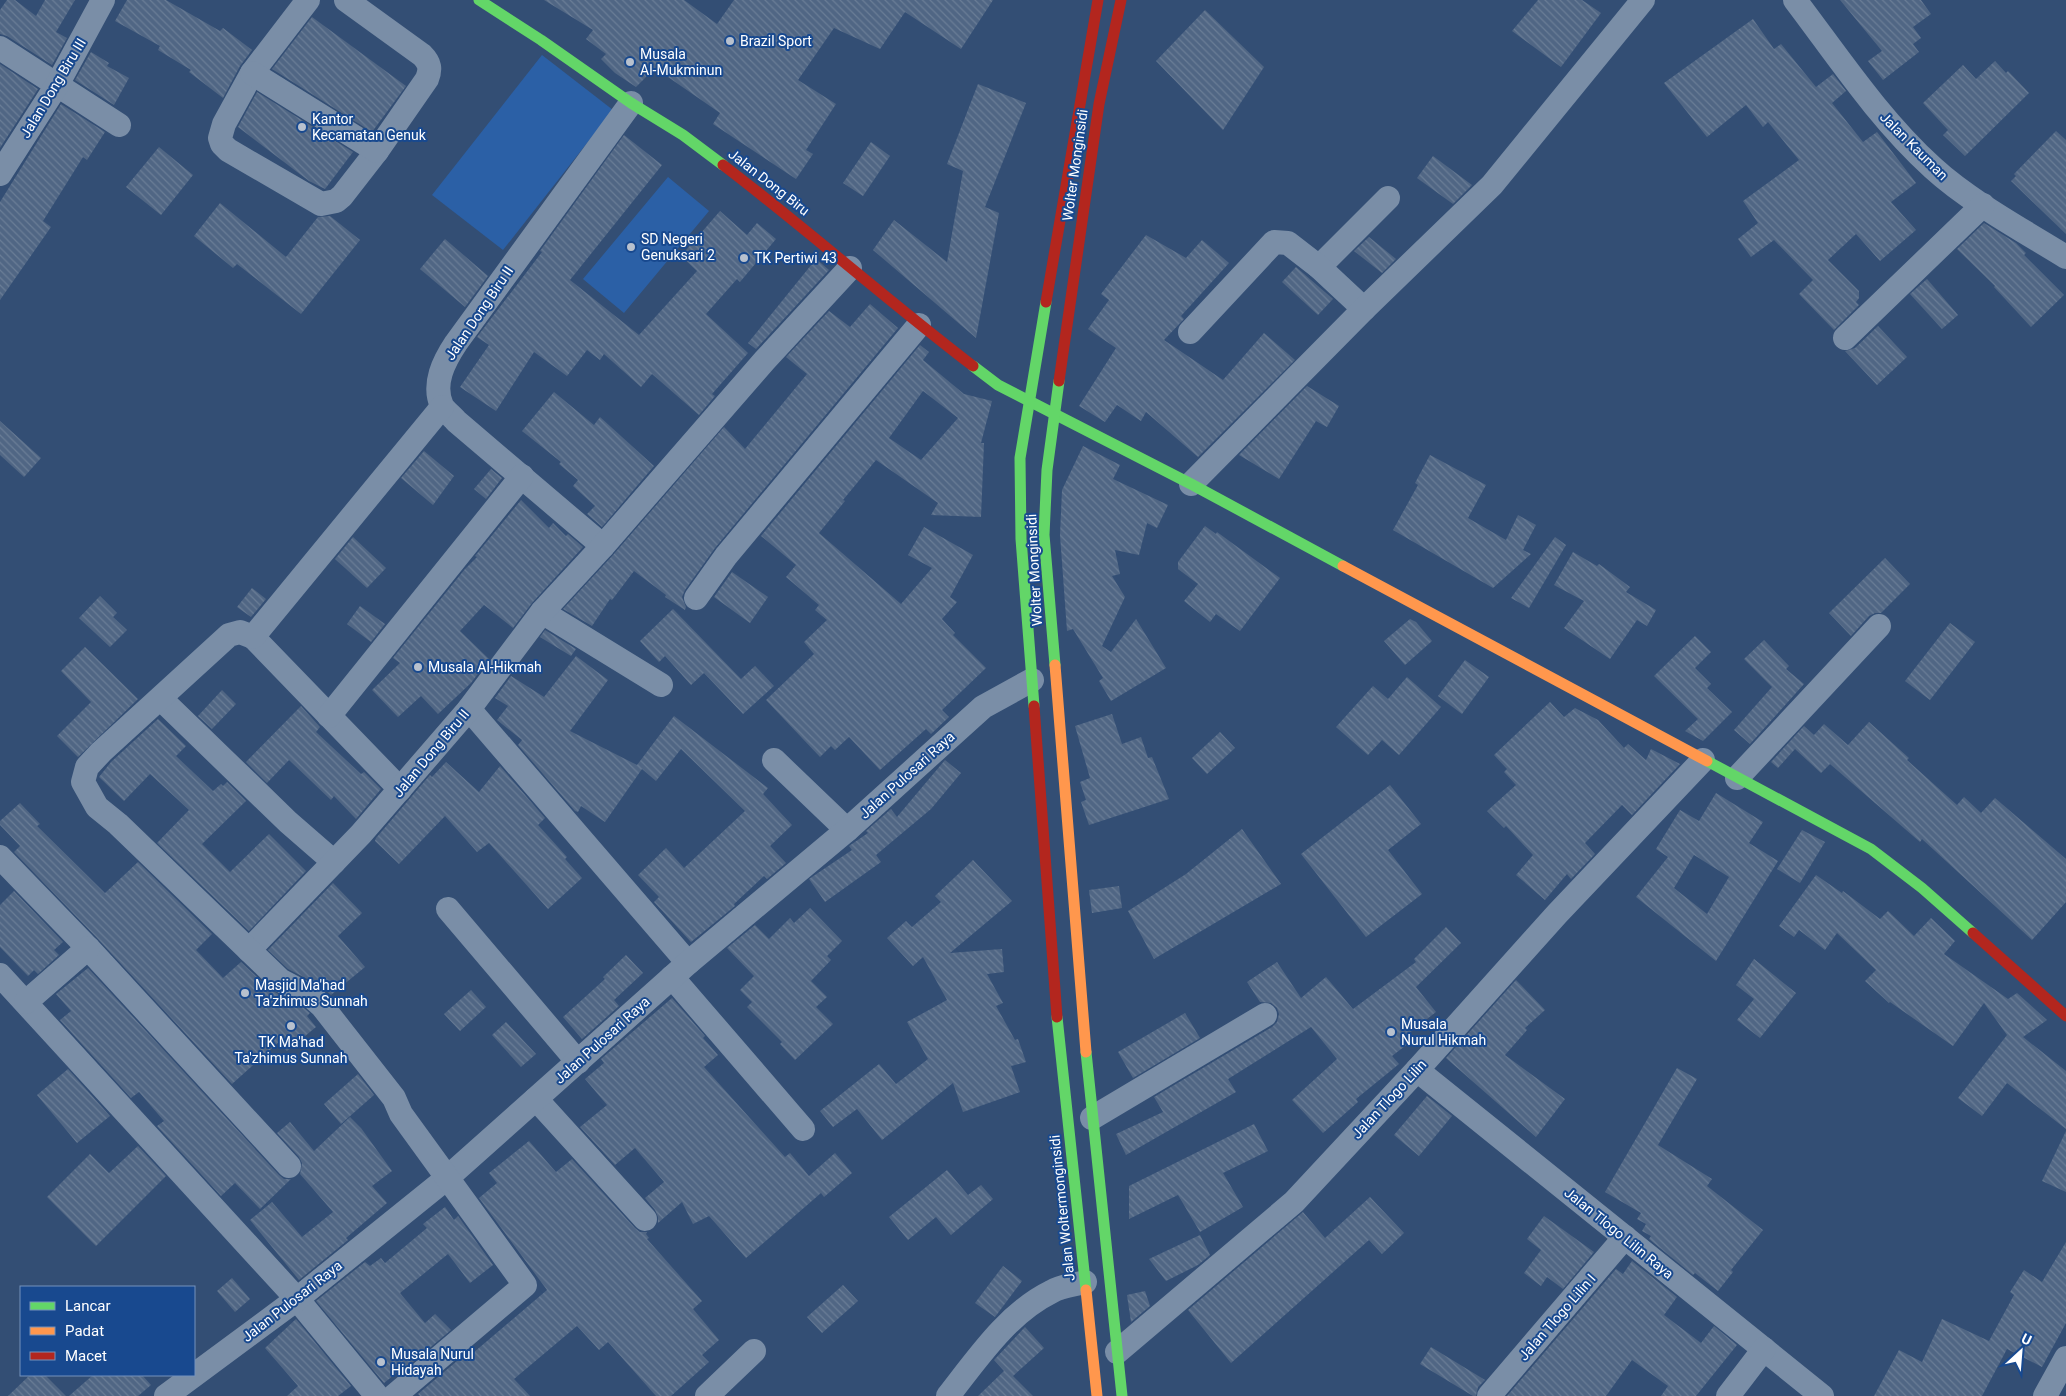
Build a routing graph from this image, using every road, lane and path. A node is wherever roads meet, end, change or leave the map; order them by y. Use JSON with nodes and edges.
{"nodes":[{"id":1,"x":103,"y":0,"type":"edge"},
{"id":2,"x":308,"y":0,"type":"edge"},
{"id":3,"x":346,"y":0,"type":"edge"},
{"id":4,"x":479,"y":0,"type":"edge"},
{"id":5,"x":1098,"y":0,"type":"edge"},
{"id":6,"x":1121,"y":0,"type":"edge"},
{"id":7,"x":1644,"y":0,"type":"edge"},
{"id":8,"x":1795,"y":0,"type":"edge"},
{"id":9,"x":0,"y":48,"type":"edge"},
{"id":10,"x":252,"y":74,"type":"junction"},
{"id":11,"x":57,"y":85,"type":"junction"},
{"id":12,"x":631,"y":104,"type":"junction"},
{"id":13,"x":118,"y":125,"type":"dead end"},
{"id":14,"x":377,"y":151,"type":"junction"},
{"id":15,"x":3,"y":164,"type":"edge"},
{"id":16,"x":1388,"y":198,"type":"dead end"},
{"id":17,"x":1984,"y":205,"type":"junction"},
{"id":18,"x":2066,"y":257,"type":"edge"},
{"id":19,"x":1319,"y":266,"type":"junction"},
{"id":20,"x":850,"y":268,"type":"junction"},
{"id":21,"x":1364,"y":309,"type":"junction"},
{"id":22,"x":919,"y":325,"type":"junction"},
{"id":23,"x":1190,"y":332,"type":"dead end"},
{"id":24,"x":1845,"y":338,"type":"dead end"},
{"id":25,"x":1029,"y":402,"type":"junction"},
{"id":26,"x":442,"y":407,"type":"junction"},
{"id":27,"x":1054,"y":414,"type":"junction"},
{"id":28,"x":522,"y":476,"type":"junction"},
{"id":29,"x":1191,"y":484,"type":"junction"},
{"id":30,"x":603,"y":546,"type":"junction"},
{"id":31,"x":696,"y":598,"type":"dead end"},
{"id":32,"x":542,"y":612,"type":"junction"},
{"id":33,"x":1879,"y":626,"type":"dead end"},
{"id":34,"x":253,"y":637,"type":"junction"},
{"id":35,"x":1032,"y":680,"type":"junction"},
{"id":36,"x":661,"y":685,"type":"dead end"},
{"id":37,"x":161,"y":699,"type":"junction"},
{"id":38,"x":469,"y":708,"type":"junction"},
{"id":39,"x":329,"y":716,"type":"junction"},
{"id":40,"x":774,"y":760,"type":"dead end"},
{"id":41,"x":1703,"y":760,"type":"junction"},
{"id":42,"x":1737,"y":778,"type":"junction"},
{"id":43,"x":400,"y":789,"type":"junction"},
{"id":44,"x":846,"y":830,"type":"junction"},
{"id":45,"x":0,"y":857,"type":"edge"},
{"id":46,"x":334,"y":862,"type":"junction"},
{"id":47,"x":448,"y":909,"type":"dead end"},
{"id":48,"x":88,"y":948,"type":"junction"},
{"id":49,"x":249,"y":950,"type":"junction"},
{"id":50,"x":680,"y":970,"type":"junction"},
{"id":51,"x":0,"y":975,"type":"edge"},
{"id":52,"x":26,"y":1002,"type":"junction"},
{"id":53,"x":1265,"y":1015,"type":"dead end"},
{"id":54,"x":2066,"y":1016,"type":"edge"},
{"id":55,"x":1057,"y":1017,"type":"joint"},
{"id":56,"x":578,"y":1062,"type":"junction"},
{"id":57,"x":1417,"y":1070,"type":"junction"},
{"id":58,"x":536,"y":1099,"type":"junction"},
{"id":59,"x":1092,"y":1118,"type":"junction"},
{"id":60,"x":803,"y":1129,"type":"dead end"},
{"id":61,"x":289,"y":1166,"type":"dead end"},
{"id":62,"x":447,"y":1178,"type":"junction"},
{"id":63,"x":645,"y":1219,"type":"dead end"},
{"id":64,"x":1625,"y":1237,"type":"junction"},
{"id":65,"x":1085,"y":1282,"type":"junction"},
{"id":66,"x":297,"y":1298,"type":"junction"},
{"id":67,"x":1764,"y":1349,"type":"junction"},
{"id":68,"x":754,"y":1351,"type":"dead end"},
{"id":69,"x":1117,"y":1352,"type":"junction"},
{"id":70,"x":2066,"y":1358,"type":"edge"},
{"id":71,"x":195,"y":1374,"type":"edge"},
{"id":72,"x":193,"y":1376,"type":"edge"},
{"id":73,"x":166,"y":1396,"type":"edge"},
{"id":74,"x":377,"y":1396,"type":"edge"},
{"id":75,"x":394,"y":1396,"type":"edge"},
{"id":76,"x":708,"y":1396,"type":"edge"},
{"id":77,"x":948,"y":1396,"type":"edge"},
{"id":78,"x":1096,"y":1396,"type":"edge"},
{"id":79,"x":1122,"y":1396,"type":"edge"},
{"id":80,"x":1489,"y":1396,"type":"edge"},
{"id":81,"x":1728,"y":1396,"type":"edge"},
{"id":82,"x":1822,"y":1396,"type":"edge"},
{"id":83,"x":2045,"y":1396,"type":"edge"}],
"edges":[{"from":1,"to":11,"type":"street","name":"Jalan Dong Biru III"},
{"from":2,"to":10,"type":"street"},
{"from":3,"to":14,"type":"street"},
{"from":4,"to":12,"type":"main road","name":"Jalan Dong Biru"},
{"from":5,"to":25,"type":"main road","name":"Wolter Monginsidi"},
{"from":6,"to":27,"type":"main road","name":"Wolter Monginsidi"},
{"from":7,"to":21,"type":"street"},
{"from":8,"to":17,"type":"street","name":"Jalan Kauman"},
{"from":9,"to":11,"type":"street"},
{"from":10,"to":14,"type":"street"},
{"from":10,"to":14,"type":"street"},
{"from":11,"to":13,"type":"street"},
{"from":11,"to":15,"type":"street","name":"Jalan Dong Biru III"},
{"from":12,"to":20,"type":"main road","name":"Jalan Dong Biru"},
{"from":12,"to":26,"type":"street","name":"Jalan Dong Biru II"},
{"from":16,"to":19,"type":"street"},
{"from":17,"to":18,"type":"street","name":"Jalan Kauman"},
{"from":17,"to":24,"type":"street"},
{"from":19,"to":21,"type":"street"},
{"from":19,"to":23,"type":"street"},
{"from":20,"to":22,"type":"main road","name":"Jalan Dong Biru"},
{"from":20,"to":30,"type":"street","name":"Jalan Dong Biru II"},
{"from":21,"to":29,"type":"street"},
{"from":22,"to":25,"type":"main road","name":"Jalan Dong Biru"},
{"from":22,"to":31,"type":"street"},
{"from":25,"to":27,"type":"main road","name":"Jalan Dong Biru"},
{"from":25,"to":35,"type":"main road","name":"Wolter Monginsidi"},
{"from":26,"to":28,"type":"street"},
{"from":26,"to":34,"type":"street"},
{"from":27,"to":29,"type":"main road","name":"Jalan Dong Biru"},
{"from":27,"to":59,"type":"main road","name":"Wolter Monginsidi"},
{"from":28,"to":30,"type":"street"},
{"from":28,"to":39,"type":"street"},
{"from":29,"to":41,"type":"main road","name":"Jalan Dong Biru"},
{"from":30,"to":32,"type":"street","name":"Jalan Dong Biru II"},
{"from":32,"to":36,"type":"street"},
{"from":32,"to":38,"type":"street","name":"Jalan Dong Biru II"},
{"from":33,"to":42,"type":"street"},
{"from":34,"to":37,"type":"street"},
{"from":34,"to":39,"type":"street"},
{"from":35,"to":44,"type":"street","name":"Jalan Pulosari Raya"},
{"from":35,"to":55,"type":"main road","name":"Wolter Monginsidi"},
{"from":37,"to":46,"type":"street"},
{"from":37,"to":49,"type":"street"},
{"from":38,"to":43,"type":"street","name":"Jalan Dong Biru II"},
{"from":38,"to":50,"type":"street"},
{"from":39,"to":43,"type":"street"},
{"from":40,"to":44,"type":"street"},
{"from":41,"to":42,"type":"main road","name":"Jalan Dong Biru"},
{"from":41,"to":57,"type":"street","name":"Jalan Tlogo Lilin"},
{"from":42,"to":54,"type":"main road","name":"Jalan Dong Biru"},
{"from":43,"to":46,"type":"street","name":"Jalan Dong Biru II"},
{"from":44,"to":50,"type":"street","name":"Jalan Pulosari Raya"},
{"from":45,"to":48,"type":"street"},
{"from":46,"to":49,"type":"street","name":"Jalan Dong Biru II"},
{"from":47,"to":56,"type":"street"},
{"from":48,"to":52,"type":"street"},
{"from":48,"to":61,"type":"street"},
{"from":49,"to":62,"type":"street"},
{"from":50,"to":56,"type":"street","name":"Jalan Pulosari Raya"},
{"from":50,"to":60,"type":"street"},
{"from":51,"to":52,"type":"street"},
{"from":52,"to":66,"type":"street"},
{"from":53,"to":59,"type":"street"},
{"from":55,"to":65,"type":"main road","name":"Jalan Woltermonginsidi"},
{"from":56,"to":58,"type":"street","name":"Jalan Pulosari Raya"},
{"from":57,"to":64,"type":"street","name":"Jalan Tlogo Lilin Raya"},
{"from":57,"to":69,"type":"street","name":"Jalan Tlogo Lilin"},
{"from":58,"to":62,"type":"street","name":"Jalan Pulosari Raya"},
{"from":58,"to":63,"type":"street"},
{"from":59,"to":69,"type":"main road"},
{"from":62,"to":66,"type":"street","name":"Jalan Pulosari Raya"},
{"from":62,"to":75,"type":"street"},
{"from":64,"to":67,"type":"street","name":"Jalan Tlogo Lilin Raya"},
{"from":64,"to":80,"type":"street","name":"Jalan Tlogo Lilin I"},
{"from":65,"to":77,"type":"street"},
{"from":65,"to":78,"type":"main road","name":"Jalan Woltermonginsidi"},
{"from":66,"to":71,"type":"street","name":"Jalan Pulosari Raya"},
{"from":66,"to":74,"type":"street"},
{"from":67,"to":81,"type":"street"},
{"from":67,"to":82,"type":"street","name":"Jalan Tlogo Lilin Raya"},
{"from":68,"to":76,"type":"street"},
{"from":69,"to":79,"type":"main road"},
{"from":70,"to":83,"type":"street"},
{"from":72,"to":73,"type":"street","name":"Jalan Pulosari Raya"}]}
